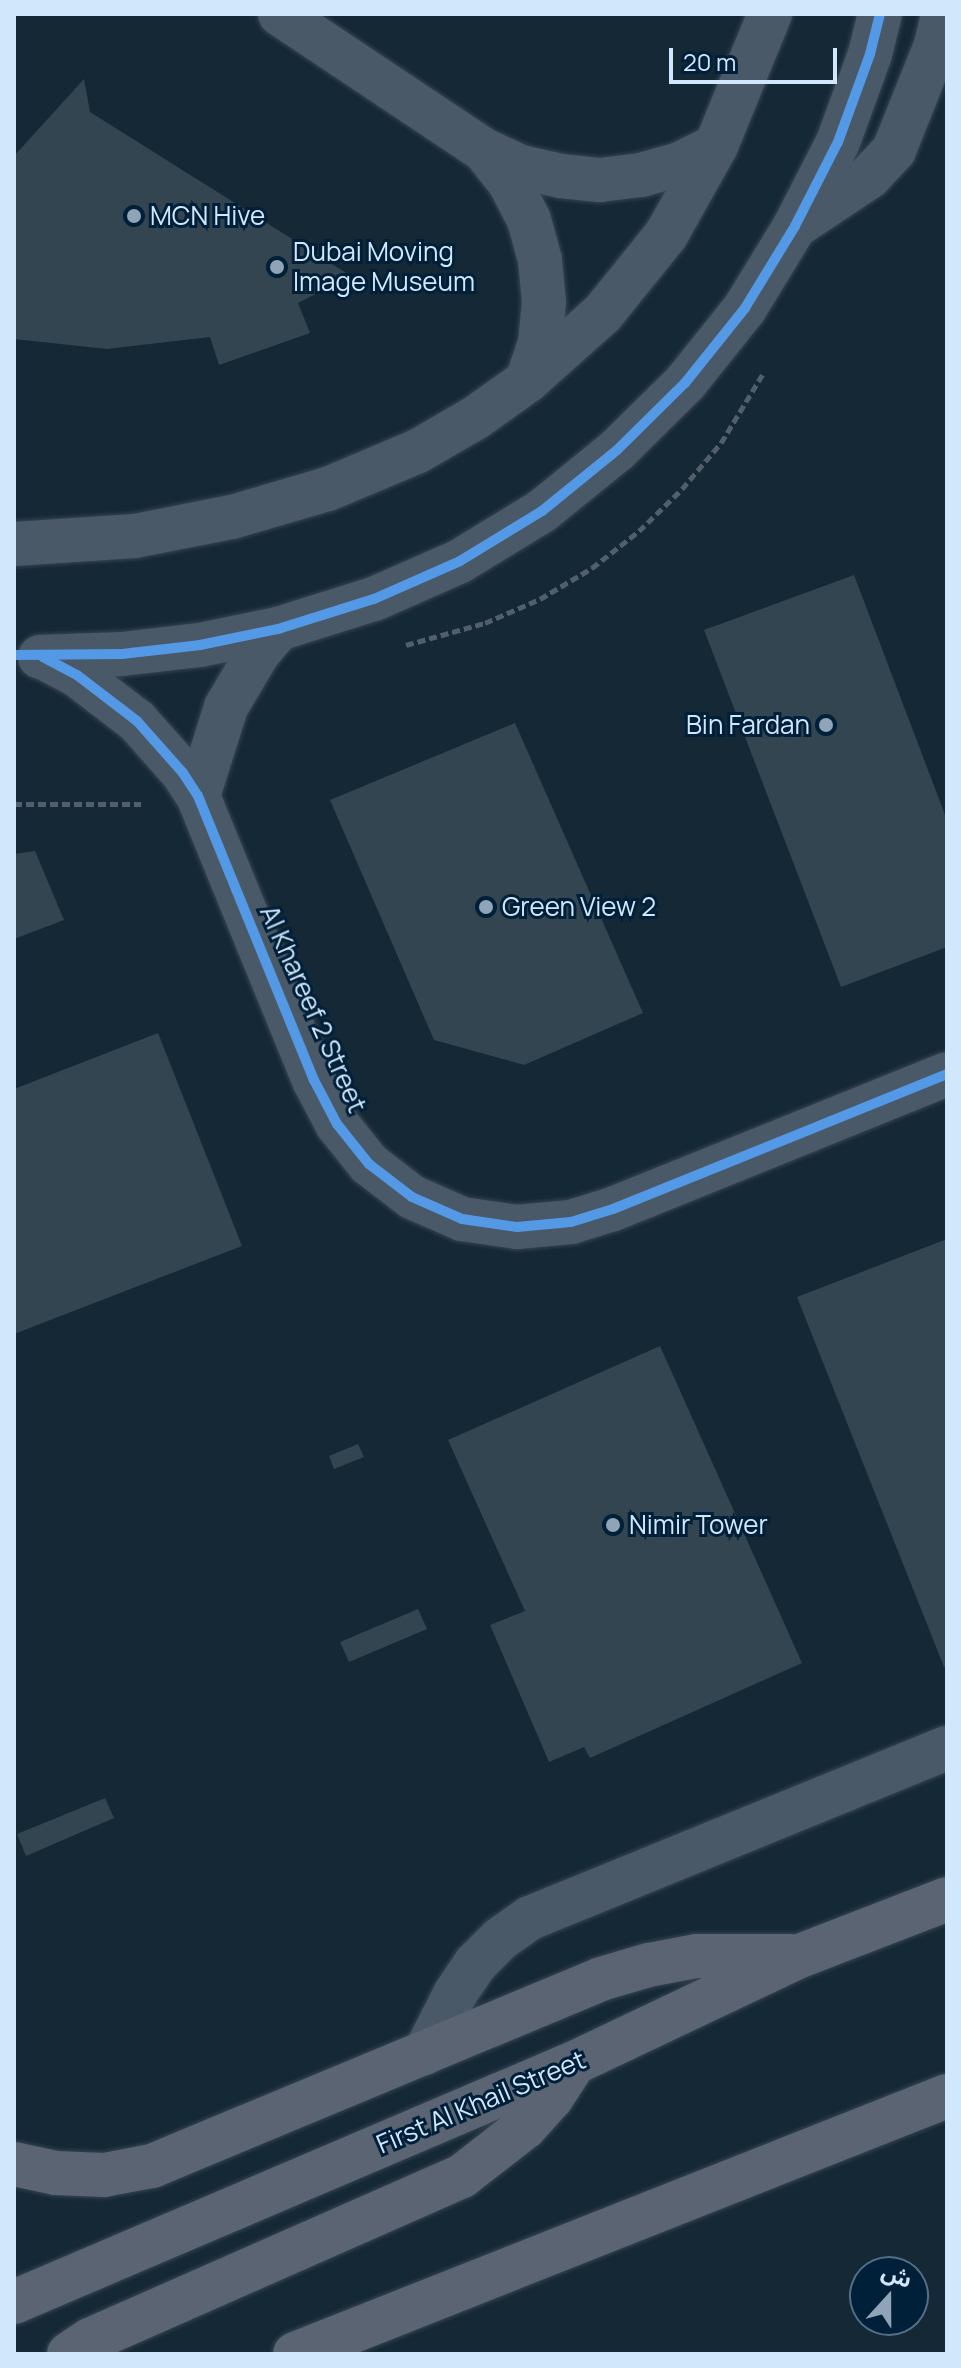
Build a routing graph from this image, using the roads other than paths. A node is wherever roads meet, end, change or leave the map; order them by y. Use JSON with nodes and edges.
{"nodes":[{"id":1,"x":280,"y":14,"type":"edge"},
{"id":2,"x":880,"y":14,"type":"edge"},
{"id":3,"x":943,"y":14,"type":"edge"},
{"id":4,"x":762,"y":22,"type":"edge"},
{"id":5,"x":716,"y":146,"type":"junction"},
{"id":6,"x":484,"y":150,"type":"junction"},
{"id":7,"x":795,"y":226,"type":"junction"},
{"id":8,"x":527,"y":381,"type":"junction"},
{"id":9,"x":14,"y":544,"type":"edge"},
{"id":10,"x":278,"y":629,"type":"junction"},
{"id":11,"x":28,"y":656,"type":"edge"},
{"id":12,"x":198,"y":796,"type":"junction"},
{"id":13,"x":947,"y":1074,"type":"edge"},
{"id":14,"x":947,"y":1748,"type":"edge"},
{"id":15,"x":947,"y":1899,"type":"edge"},
{"id":16,"x":797,"y":1957,"type":"junction"},
{"id":17,"x":425,"y":2053,"type":"junction"},
{"id":18,"x":574,"y":2063,"type":"junction"},
{"id":19,"x":947,"y":2096,"type":"edge"},
{"id":20,"x":14,"y":2164,"type":"edge"},
{"id":21,"x":14,"y":2302,"type":"edge"},
{"id":22,"x":69,"y":2354,"type":"edge"},
{"id":23,"x":295,"y":2354,"type":"edge"}],
"edges":[{"from":1,"to":6,"type":"street"},
{"from":2,"to":7,"type":"street"},
{"from":3,"to":7,"type":"street"},
{"from":4,"to":5,"type":"street"},
{"from":5,"to":6,"type":"street"},
{"from":5,"to":8,"type":"street"},
{"from":6,"to":8,"type":"street"},
{"from":7,"to":10,"type":"street"},
{"from":8,"to":9,"type":"street"},
{"from":10,"to":11,"type":"street"},
{"from":10,"to":12,"type":"street"},
{"from":11,"to":12,"type":"street","name":"Al Khareef 2 Street"},
{"from":12,"to":13,"type":"street","name":"Al Khareef 2 Street"},
{"from":14,"to":17,"type":"street"},
{"from":15,"to":16,"type":"main road","name":"First Al Khail Street"},
{"from":16,"to":17,"type":"main road"},
{"from":16,"to":18,"type":"main road","name":"First Al Khail Street"},
{"from":17,"to":20,"type":"main road"},
{"from":18,"to":21,"type":"main road","name":"First Al Khail Street"},
{"from":18,"to":22,"type":"main road"},
{"from":19,"to":23,"type":"main road"}]}
